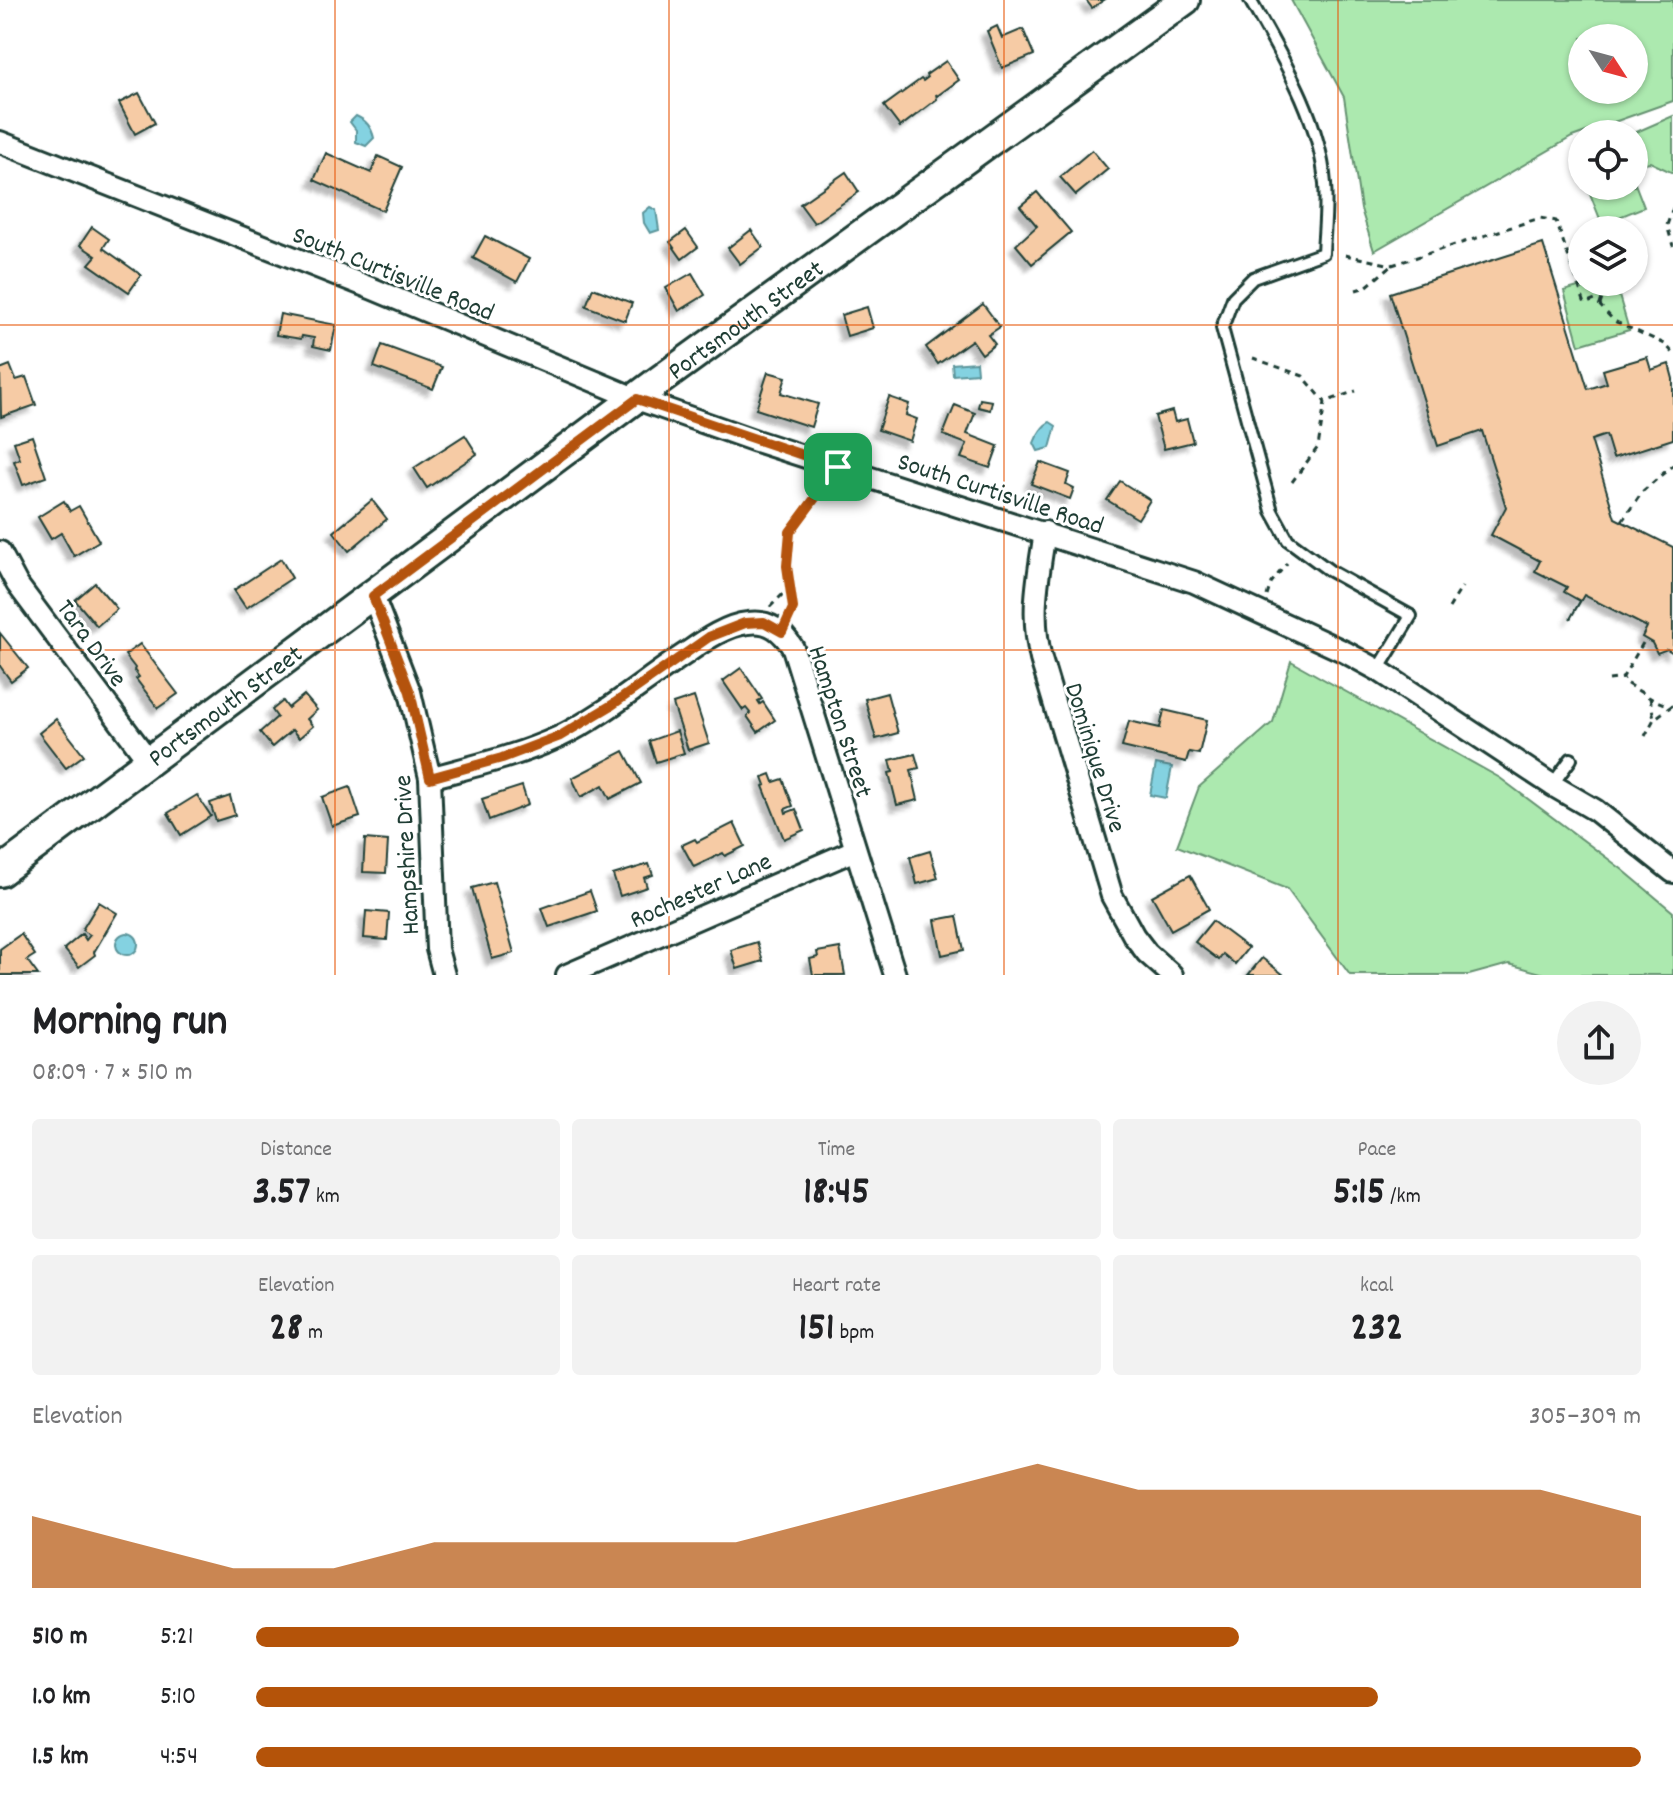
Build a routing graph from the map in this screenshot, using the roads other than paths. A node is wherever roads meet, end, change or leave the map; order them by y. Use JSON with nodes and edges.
{"nodes":[{"id":1,"x":1185,"y":0,"type":"edge"},
{"id":2,"x":1250,"y":0,"type":"edge"},
{"id":3,"x":0,"y":142,"type":"edge"},
{"id":4,"x":637,"y":399,"type":"junction"},
{"id":5,"x":1045,"y":532,"type":"junction"},
{"id":6,"x":0,"y":552,"type":"edge"},
{"id":7,"x":373,"y":596,"type":"junction"},
{"id":8,"x":1378,"y":670,"type":"junction"},
{"id":9,"x":1571,"y":759,"type":"dead end"},
{"id":10,"x":149,"y":761,"type":"junction"},
{"id":11,"x":430,"y":778,"type":"junction"},
{"id":12,"x":1552,"y":785,"type":"junction"},
{"id":13,"x":855,"y":850,"type":"junction"},
{"id":14,"x":0,"y":872,"type":"edge"},
{"id":15,"x":1673,"y":872,"type":"edge"},
{"id":16,"x":444,"y":975,"type":"edge"},
{"id":17,"x":567,"y":975,"type":"edge"},
{"id":18,"x":895,"y":975,"type":"edge"},
{"id":19,"x":1172,"y":975,"type":"edge"}],
"edges":[{"from":1,"to":4,"type":"street","name":"Portsmouth Street"},
{"from":2,"to":8,"type":"lane"},
{"from":3,"to":4,"type":"street","name":"South Curtisville Road"},
{"from":4,"to":5,"type":"street","name":"South Curtisville Road"},
{"from":4,"to":7,"type":"street","name":"Portsmouth Street"},
{"from":5,"to":8,"type":"street","name":"South Curtisville Road"},
{"from":5,"to":19,"type":"street","name":"Dominique Drive"},
{"from":6,"to":10,"type":"street","name":"Tara Drive"},
{"from":7,"to":10,"type":"street","name":"Portsmouth Street"},
{"from":7,"to":11,"type":"street","name":"Hampshire Drive"},
{"from":8,"to":12,"type":"street","name":"South Curtisville Road"},
{"from":9,"to":12,"type":"lane"},
{"from":10,"to":14,"type":"street","name":"Portsmouth Street"},
{"from":11,"to":13,"type":"street","name":"Hampton Street"},
{"from":11,"to":16,"type":"street","name":"Hampshire Drive"},
{"from":12,"to":15,"type":"street","name":"South Curtisville Road"},
{"from":13,"to":17,"type":"street","name":"Rochester Lane"},
{"from":13,"to":18,"type":"street","name":"Hampton Street"}]}
